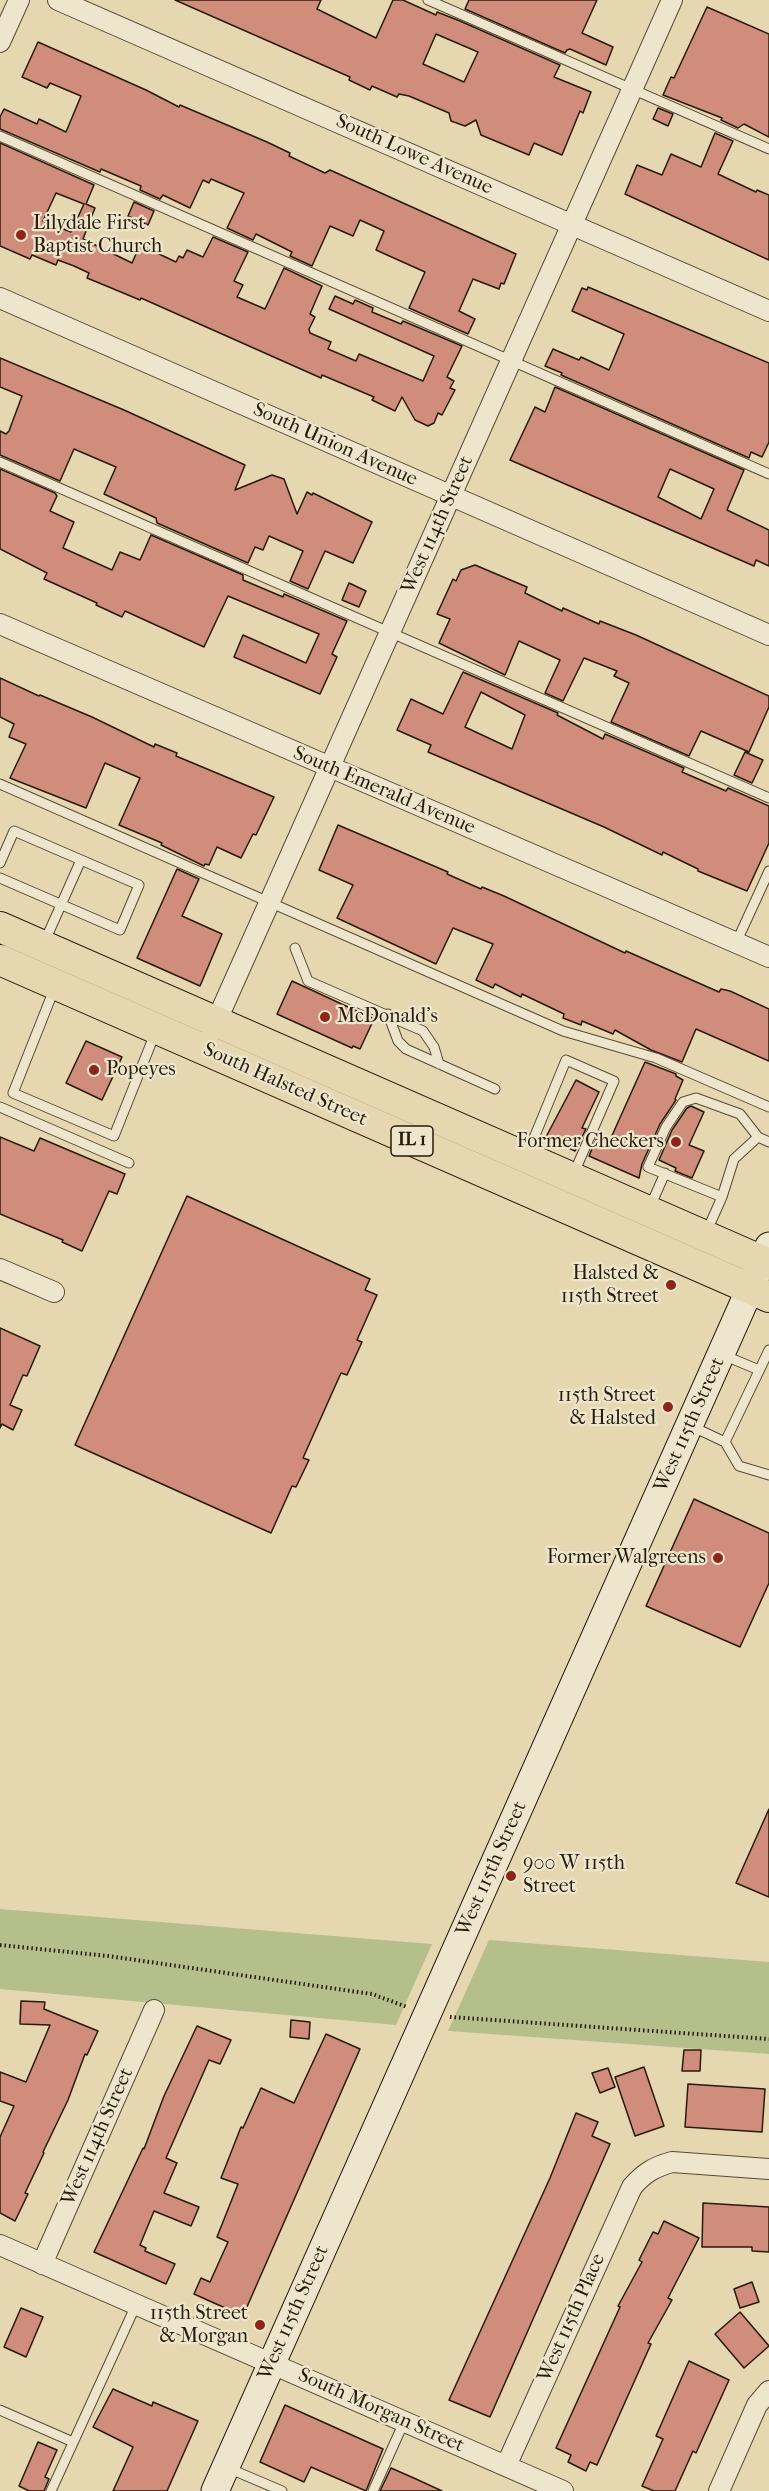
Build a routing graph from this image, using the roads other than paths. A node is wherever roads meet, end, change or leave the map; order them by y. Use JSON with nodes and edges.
{"nodes":[{"id":1,"x":19,"y":0,"type":"edge"},
{"id":2,"x":58,"y":0,"type":"edge"},
{"id":3,"x":428,"y":0,"type":"edge"},
{"id":4,"x":672,"y":0,"type":"edge"},
{"id":5,"x":0,"y":42,"type":"edge"},
{"id":6,"x":632,"y":88,"type":"junction"},
{"id":7,"x":0,"y":136,"type":"edge"},
{"id":8,"x":769,"y":149,"type":"edge"},
{"id":9,"x":572,"y":224,"type":"junction"},
{"id":10,"x":0,"y":298,"type":"edge"},
{"id":11,"x":769,"y":311,"type":"edge"},
{"id":12,"x":512,"y":360,"type":"junction"},
{"id":13,"x":0,"y":462,"type":"edge"},
{"id":14,"x":769,"y":474,"type":"edge"},
{"id":15,"x":450,"y":496,"type":"junction"},
{"id":16,"x":0,"y":624,"type":"edge"},
{"id":17,"x":390,"y":632,"type":"junction"},
{"id":18,"x":769,"y":634,"type":"edge"},
{"id":19,"x":329,"y":768,"type":"junction"},
{"id":20,"x":0,"y":784,"type":"edge"},
{"id":21,"x":769,"y":798,"type":"edge"},
{"id":22,"x":81,"y":860,"type":"junction"},
{"id":23,"x":0,"y":863,"type":"edge"},
{"id":24,"x":769,"y":871,"type":"edge"},
{"id":25,"x":0,"y":878,"type":"edge"},
{"id":26,"x":269,"y":903,"type":"junction"},
{"id":27,"x":60,"y":904,"type":"junction"},
{"id":28,"x":0,"y":927,"type":"edge"},
{"id":29,"x":736,"y":944,"type":"junction"},
{"id":30,"x":43,"y":946,"type":"junction"},
{"id":31,"x":295,"y":948,"type":"dead end"},
{"id":32,"x":769,"y":957,"type":"edge"},
{"id":33,"x":0,"y":960,"type":"edge"},
{"id":34,"x":56,"y":984,"type":"junction"},
{"id":35,"x":388,"y":1014,"type":"junction"},
{"id":36,"x":216,"y":1022,"type":"junction"},
{"id":37,"x":157,"y":1029,"type":"junction"},
{"id":38,"x":204,"y":1050,"type":"junction"},
{"id":39,"x":439,"y":1064,"type":"junction"},
{"id":40,"x":495,"y":1089,"type":"dead end"},
{"id":41,"x":0,"y":1107,"type":"edge"},
{"id":42,"x":769,"y":1107,"type":"edge"},
{"id":43,"x":758,"y":1137,"type":"junction"},
{"id":44,"x":769,"y":1142,"type":"edge"},
{"id":45,"x":526,"y":1157,"type":"junction"},
{"id":46,"x":129,"y":1163,"type":"dead end"},
{"id":47,"x":665,"y":1173,"type":"junction"},
{"id":48,"x":572,"y":1177,"type":"junction"},
{"id":49,"x":722,"y":1197,"type":"junction"},
{"id":50,"x":648,"y":1211,"type":"junction"},
{"id":51,"x":705,"y":1235,"type":"junction"},
{"id":52,"x":767,"y":1257,"type":"edge"},
{"id":53,"x":0,"y":1269,"type":"edge"},
{"id":54,"x":54,"y":1292,"type":"dead end"},
{"id":55,"x":760,"y":1293,"type":"edge"},
{"id":56,"x":769,"y":1350,"type":"edge"},
{"id":57,"x":721,"y":1354,"type":"junction"},
{"id":58,"x":759,"y":1370,"type":"junction"},
{"id":59,"x":689,"y":1426,"type":"junction"},
{"id":60,"x":725,"y":1442,"type":"junction"},
{"id":61,"x":769,"y":1475,"type":"edge"},
{"id":62,"x":154,"y":2010,"type":"dead end"},
{"id":63,"x":769,"y":2169,"type":"edge"},
{"id":64,"x":0,"y":2246,"type":"edge"},
{"id":65,"x":42,"y":2264,"type":"junction"},
{"id":66,"x":136,"y":2305,"type":"junction"},
{"id":67,"x":271,"y":2364,"type":"junction"},
{"id":68,"x":769,"y":2391,"type":"edge"},
{"id":69,"x":0,"y":2410,"type":"edge"},
{"id":70,"x":404,"y":2422,"type":"junction"},
{"id":71,"x":73,"y":2442,"type":"junction"},
{"id":72,"x":506,"y":2466,"type":"junction"},
{"id":73,"x":225,"y":2467,"type":"junction"},
{"id":74,"x":51,"y":2491,"type":"edge"},
{"id":75,"x":215,"y":2491,"type":"edge"},
{"id":76,"x":282,"y":2491,"type":"edge"},
{"id":77,"x":373,"y":2491,"type":"edge"},
{"id":78,"x":563,"y":2491,"type":"edge"},
{"id":79,"x":719,"y":2491,"type":"edge"}],
"edges":[{"from":1,"to":5,"type":"street"},
{"from":2,"to":9,"type":"street","name":"South Lowe Avenue"},
{"from":3,"to":6,"type":"lane"},
{"from":4,"to":6,"type":"street","name":"West 114th Street"},
{"from":6,"to":8,"type":"lane"},
{"from":6,"to":9,"type":"street","name":"West 114th Street"},
{"from":7,"to":12,"type":"lane"},
{"from":9,"to":11,"type":"street","name":"South Lowe Avenue"},
{"from":9,"to":12,"type":"street","name":"West 114th Street"},
{"from":10,"to":15,"type":"street","name":"South Union Avenue"},
{"from":12,"to":14,"type":"lane"},
{"from":12,"to":15,"type":"street","name":"West 114th Street"},
{"from":13,"to":17,"type":"lane"},
{"from":15,"to":17,"type":"street","name":"West 114th Street"},
{"from":15,"to":18,"type":"street","name":"South Union Avenue"},
{"from":16,"to":19,"type":"street","name":"South Emerald Avenue"},
{"from":17,"to":19,"type":"street","name":"West 114th Street"},
{"from":17,"to":21,"type":"lane"},
{"from":19,"to":26,"type":"street","name":"West 114th Street"},
{"from":19,"to":29,"type":"street","name":"South Emerald Avenue"},
{"from":20,"to":26,"type":"lane"},
{"from":22,"to":23,"type":"lane"},
{"from":22,"to":27,"type":"lane"},
{"from":22,"to":27,"type":"lane"},
{"from":24,"to":29,"type":"lane"},
{"from":25,"to":27,"type":"lane"},
{"from":26,"to":36,"type":"street","name":"West 114th Street"},
{"from":26,"to":42,"type":"lane"},
{"from":27,"to":30,"type":"lane"},
{"from":28,"to":30,"type":"main road","name":"South Halsted Street","number":"IL 1"},
{"from":29,"to":32,"type":"street","name":"South Emerald Avenue"},
{"from":30,"to":36,"type":"main road","name":"South Halsted Street","number":"IL 1"},
{"from":31,"to":35,"type":"lane"},
{"from":33,"to":34,"type":"main road","name":"South Halsted Street","number":"IL 1"},
{"from":34,"to":37,"type":"main road","name":"South Halsted Street","number":"IL 1"},
{"from":34,"to":37,"type":"lane"},
{"from":35,"to":39,"type":"lane"},
{"from":35,"to":39,"type":"lane"},
{"from":36,"to":38,"type":"street","name":"West 114th Street"},
{"from":36,"to":45,"type":"main road","name":"South Halsted Street","number":"IL 1"},
{"from":37,"to":38,"type":"main road","name":"South Halsted Street","number":"IL 1"},
{"from":38,"to":55,"type":"main road","name":"South Halsted Street","number":"IL 1"},
{"from":39,"to":40,"type":"lane"},
{"from":41,"to":46,"type":"lane"},
{"from":43,"to":44,"type":"lane"},
{"from":43,"to":47,"type":"lane"},
{"from":43,"to":49,"type":"lane"},
{"from":45,"to":48,"type":"main road","name":"South Halsted Street","number":"IL 1"},
{"from":45,"to":48,"type":"lane"},
{"from":47,"to":49,"type":"lane"},
{"from":47,"to":50,"type":"lane"},
{"from":48,"to":50,"type":"main road","name":"South Halsted Street","number":"IL 1"},
{"from":49,"to":51,"type":"lane"},
{"from":50,"to":51,"type":"main road","name":"South Halsted Street","number":"IL 1"},
{"from":51,"to":52,"type":"main road","name":"South Halsted Street","number":"IL 1"},
{"from":52,"to":55,"type":"street","name":"West 115th Street"},
{"from":53,"to":54,"type":"street"},
{"from":55,"to":57,"type":"street","name":"West 115th Street"},
{"from":56,"to":58,"type":"lane"},
{"from":57,"to":58,"type":"lane"},
{"from":57,"to":59,"type":"street","name":"West 115th Street"},
{"from":58,"to":60,"type":"lane"},
{"from":59,"to":60,"type":"lane"},
{"from":59,"to":67,"type":"street","name":"West 115th Street"},
{"from":60,"to":61,"type":"lane"},
{"from":62,"to":65,"type":"street","name":"West 114th Street"},
{"from":63,"to":72,"type":"street","name":"West 115th Place"},
{"from":64,"to":65,"type":"street","name":"South Morgan Street"},
{"from":65,"to":66,"type":"street","name":"South Morgan Street"},
{"from":66,"to":67,"type":"street","name":"South Morgan Street"},
{"from":66,"to":71,"type":"lane"},
{"from":67,"to":70,"type":"street","name":"South Morgan Street"},
{"from":67,"to":73,"type":"street","name":"West 115th Street"},
{"from":68,"to":79,"type":"street"},
{"from":69,"to":71,"type":"lane"},
{"from":70,"to":72,"type":"street","name":"South Morgan Street"},
{"from":70,"to":77,"type":"lane"},
{"from":71,"to":74,"type":"lane"},
{"from":72,"to":78,"type":"street","name":"South Morgan Street"},
{"from":73,"to":75,"type":"street","name":"West 115th Street"},
{"from":73,"to":76,"type":"lane"}]}
